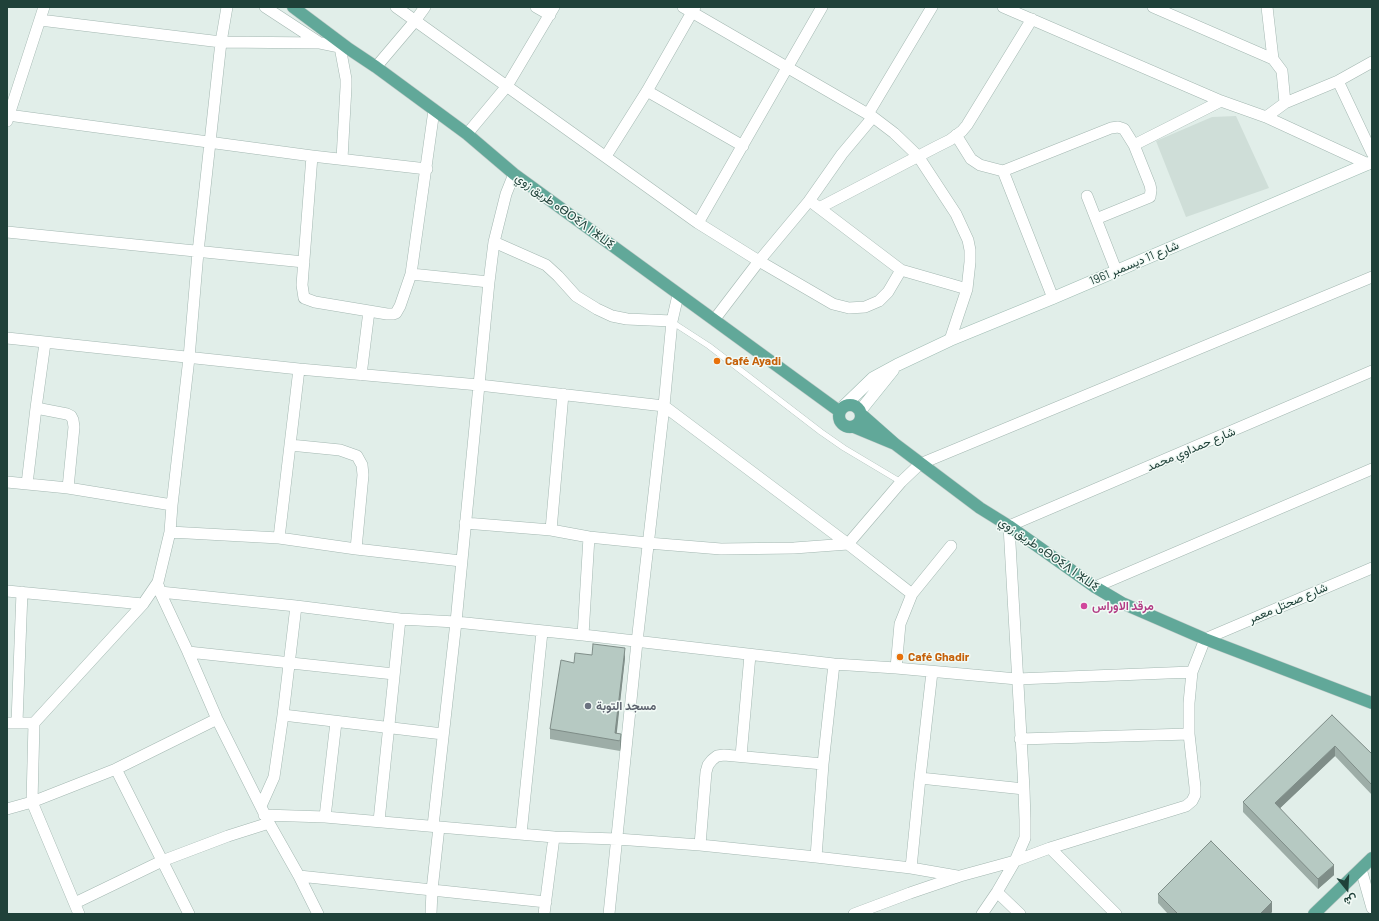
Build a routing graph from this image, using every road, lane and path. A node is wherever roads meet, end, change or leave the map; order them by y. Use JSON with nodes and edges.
{"nodes":[{"id":1,"x":44,"y":7,"type":"edge"},
{"id":2,"x":227,"y":7,"type":"edge"},
{"id":3,"x":265,"y":7,"type":"edge"},
{"id":4,"x":293,"y":7,"type":"edge"},
{"id":5,"x":396,"y":7,"type":"edge"},
{"id":6,"x":424,"y":7,"type":"edge"},
{"id":7,"x":536,"y":7,"type":"edge"},
{"id":8,"x":822,"y":7,"type":"edge"},
{"id":9,"x":932,"y":7,"type":"edge"},
{"id":10,"x":1003,"y":7,"type":"edge"},
{"id":11,"x":1153,"y":7,"type":"edge"},
{"id":12,"x":1267,"y":7,"type":"edge"},
{"id":13,"x":690,"y":9,"type":"edge"},
{"id":14,"x":552,"y":11,"type":"edge"},
{"id":15,"x":40,"y":20,"type":"junction"},
{"id":16,"x":1032,"y":20,"type":"junction"},
{"id":17,"x":415,"y":21,"type":"junction"},
{"id":18,"x":221,"y":42,"type":"junction"},
{"id":19,"x":320,"y":43,"type":"junction"},
{"id":20,"x":344,"y":48,"type":"junction"},
{"id":21,"x":1273,"y":59,"type":"junction"},
{"id":22,"x":1372,"y":62,"type":"edge"},
{"id":23,"x":376,"y":67,"type":"junction"},
{"id":24,"x":788,"y":68,"type":"junction"},
{"id":25,"x":1338,"y":81,"type":"junction"},
{"id":26,"x":507,"y":86,"type":"junction"},
{"id":27,"x":647,"y":91,"type":"junction"},
{"id":28,"x":1221,"y":101,"type":"junction"},
{"id":29,"x":1285,"y":103,"type":"junction"},
{"id":30,"x":434,"y":110,"type":"junction"},
{"id":31,"x":9,"y":112,"type":"edge"},
{"id":32,"x":871,"y":116,"type":"junction"},
{"id":33,"x":1266,"y":117,"type":"junction"},
{"id":34,"x":467,"y":134,"type":"junction"},
{"id":35,"x":956,"y":135,"type":"junction"},
{"id":36,"x":210,"y":141,"type":"junction"},
{"id":37,"x":1134,"y":145,"type":"junction"},
{"id":38,"x":743,"y":146,"type":"junction"},
{"id":39,"x":312,"y":156,"type":"junction"},
{"id":40,"x":606,"y":156,"type":"junction"},
{"id":41,"x":918,"y":156,"type":"junction"},
{"id":42,"x":342,"y":159,"type":"junction"},
{"id":43,"x":1371,"y":160,"type":"edge"},
{"id":44,"x":427,"y":169,"type":"junction"},
{"id":45,"x":1003,"y":171,"type":"junction"},
{"id":46,"x":514,"y":174,"type":"junction"},
{"id":47,"x":1087,"y":196,"type":"dead end"},
{"id":48,"x":809,"y":201,"type":"junction"},
{"id":49,"x":819,"y":208,"type":"junction"},
{"id":50,"x":1096,"y":219,"type":"junction"},
{"id":51,"x":698,"y":223,"type":"junction"},
{"id":52,"x":7,"y":232,"type":"edge"},
{"id":53,"x":494,"y":242,"type":"junction"},
{"id":54,"x":198,"y":252,"type":"junction"},
{"id":55,"x":759,"y":261,"type":"junction"},
{"id":56,"x":304,"y":262,"type":"junction"},
{"id":57,"x":901,"y":270,"type":"junction"},
{"id":58,"x":1116,"y":270,"type":"junction"},
{"id":59,"x":411,"y":274,"type":"junction"},
{"id":60,"x":1372,"y":277,"type":"edge"},
{"id":61,"x":489,"y":282,"type":"junction"},
{"id":62,"x":967,"y":289,"type":"junction"},
{"id":63,"x":678,"y":295,"type":"junction"},
{"id":64,"x":1053,"y":298,"type":"junction"},
{"id":65,"x":369,"y":311,"type":"junction"},
{"id":66,"x":714,"y":320,"type":"junction"},
{"id":67,"x":672,"y":321,"type":"junction"},
{"id":68,"x":7,"y":338,"type":"edge"},
{"id":69,"x":950,"y":340,"type":"junction"},
{"id":70,"x":45,"y":343,"type":"junction"},
{"id":71,"x":188,"y":358,"type":"junction"},
{"id":72,"x":897,"y":365,"type":"junction"},
{"id":73,"x":299,"y":369,"type":"junction"},
{"id":74,"x":1372,"y":371,"type":"edge"},
{"id":75,"x":361,"y":375,"type":"junction"},
{"id":76,"x":479,"y":385,"type":"junction"},
{"id":77,"x":563,"y":394,"type":"junction"},
{"id":78,"x":664,"y":406,"type":"junction"},
{"id":79,"x":36,"y":408,"type":"junction"},
{"id":80,"x":842,"y":409,"type":"junction"},
{"id":81,"x":860,"y":413,"type":"junction"},
{"id":82,"x":854,"y":427,"type":"junction"},
{"id":83,"x":895,"y":444,"type":"junction"},
{"id":84,"x":290,"y":445,"type":"junction"},
{"id":85,"x":920,"y":464,"type":"junction"},
{"id":86,"x":1372,"y":469,"type":"edge"},
{"id":87,"x":7,"y":482,"type":"edge"},
{"id":88,"x":901,"y":482,"type":"junction"},
{"id":89,"x":27,"y":484,"type":"junction"},
{"id":90,"x":68,"y":488,"type":"junction"},
{"id":91,"x":172,"y":505,"type":"junction"},
{"id":92,"x":465,"y":523,"type":"junction"},
{"id":93,"x":1009,"y":526,"type":"junction"},
{"id":94,"x":551,"y":530,"type":"junction"},
{"id":95,"x":170,"y":532,"type":"junction"},
{"id":96,"x":589,"y":537,"type":"junction"},
{"id":97,"x":279,"y":538,"type":"junction"},
{"id":98,"x":648,"y":543,"type":"junction"},
{"id":99,"x":848,"y":544,"type":"junction"},
{"id":100,"x":951,"y":546,"type":"dead end"},
{"id":101,"x":356,"y":549,"type":"junction"},
{"id":102,"x":462,"y":561,"type":"junction"},
{"id":103,"x":1372,"y":568,"type":"edge"},
{"id":104,"x":159,"y":587,"type":"junction"},
{"id":105,"x":1095,"y":587,"type":"junction"},
{"id":106,"x":7,"y":591,"type":"edge"},
{"id":107,"x":22,"y":592,"type":"junction"},
{"id":108,"x":912,"y":594,"type":"junction"},
{"id":109,"x":143,"y":604,"type":"junction"},
{"id":110,"x":296,"y":606,"type":"junction"},
{"id":111,"x":400,"y":619,"type":"junction"},
{"id":112,"x":456,"y":622,"type":"junction"},
{"id":113,"x":542,"y":632,"type":"junction"},
{"id":114,"x":583,"y":635,"type":"junction"},
{"id":115,"x":1205,"y":639,"type":"junction"},
{"id":116,"x":637,"y":642,"type":"junction"},
{"id":117,"x":188,"y":652,"type":"junction"},
{"id":118,"x":750,"y":655,"type":"junction"},
{"id":119,"x":289,"y":663,"type":"junction"},
{"id":120,"x":834,"y":664,"type":"junction"},
{"id":121,"x":896,"y":668,"type":"junction"},
{"id":122,"x":932,"y":672,"type":"junction"},
{"id":123,"x":1192,"y":672,"type":"junction"},
{"id":124,"x":394,"y":674,"type":"junction"},
{"id":125,"x":1017,"y":679,"type":"junction"},
{"id":126,"x":1372,"y":703,"type":"edge"},
{"id":127,"x":283,"y":716,"type":"junction"},
{"id":128,"x":217,"y":719,"type":"junction"},
{"id":129,"x":336,"y":722,"type":"junction"},
{"id":130,"x":12,"y":723,"type":"edge"},
{"id":131,"x":34,"y":723,"type":"junction"},
{"id":132,"x":389,"y":728,"type":"junction"},
{"id":133,"x":443,"y":734,"type":"junction"},
{"id":134,"x":1189,"y":734,"type":"junction"},
{"id":135,"x":1020,"y":739,"type":"junction"},
{"id":136,"x":741,"y":756,"type":"junction"},
{"id":137,"x":823,"y":764,"type":"junction"},
{"id":138,"x":116,"y":769,"type":"junction"},
{"id":139,"x":920,"y":778,"type":"junction"},
{"id":140,"x":1024,"y":788,"type":"junction"},
{"id":141,"x":32,"y":802,"type":"junction"},
{"id":142,"x":7,"y":809,"type":"edge"},
{"id":143,"x":265,"y":815,"type":"junction"},
{"id":144,"x":325,"y":817,"type":"junction"},
{"id":145,"x":379,"y":821,"type":"junction"},
{"id":146,"x":436,"y":826,"type":"junction"},
{"id":147,"x":522,"y":834,"type":"junction"},
{"id":148,"x":554,"y":837,"type":"junction"},
{"id":149,"x":617,"y":839,"type":"junction"},
{"id":150,"x":700,"y":845,"type":"junction"},
{"id":151,"x":1050,"y":848,"type":"junction"},
{"id":152,"x":816,"y":857,"type":"junction"},
{"id":153,"x":1372,"y":858,"type":"edge"},
{"id":154,"x":162,"y":861,"type":"junction"},
{"id":155,"x":1015,"y":861,"type":"junction"},
{"id":156,"x":911,"y":868,"type":"junction"},
{"id":157,"x":1361,"y":869,"type":"junction"},
{"id":158,"x":299,"y":876,"type":"junction"},
{"id":159,"x":960,"y":876,"type":"junction"},
{"id":160,"x":432,"y":890,"type":"junction"},
{"id":161,"x":997,"y":892,"type":"junction"},
{"id":162,"x":546,"y":902,"type":"junction"},
{"id":163,"x":75,"y":903,"type":"junction"},
{"id":164,"x":1372,"y":908,"type":"edge"},
{"id":165,"x":79,"y":914,"type":"edge"},
{"id":166,"x":189,"y":914,"type":"edge"},
{"id":167,"x":318,"y":914,"type":"edge"},
{"id":168,"x":431,"y":914,"type":"edge"},
{"id":169,"x":544,"y":914,"type":"edge"},
{"id":170,"x":609,"y":914,"type":"edge"},
{"id":171,"x":854,"y":914,"type":"edge"},
{"id":172,"x":982,"y":914,"type":"edge"},
{"id":173,"x":1020,"y":914,"type":"edge"},
{"id":174,"x":1116,"y":914,"type":"edge"},
{"id":175,"x":1314,"y":914,"type":"edge"}],
"edges":[{"from":1,"to":15,"type":"street"},
{"from":2,"to":18,"type":"street"},
{"from":3,"to":19,"type":"street"},
{"from":4,"to":20,"type":"main road","name":"طريق زوي ⴰⴱⵔⵉⴷ ⵏ ⵣⵡⵉ"},
{"from":5,"to":17,"type":"street"},
{"from":6,"to":17,"type":"street"},
{"from":7,"to":14,"type":"street"},
{"from":8,"to":24,"type":"street"},
{"from":9,"to":32,"type":"street"},
{"from":10,"to":16,"type":"street"},
{"from":11,"to":21,"type":"street"},
{"from":12,"to":21,"type":"street"},
{"from":13,"to":24,"type":"street"},
{"from":13,"to":27,"type":"street"},
{"from":14,"to":26,"type":"street"},
{"from":15,"to":18,"type":"street"},
{"from":15,"to":31,"type":"street"},
{"from":16,"to":28,"type":"street"},
{"from":16,"to":35,"type":"street"},
{"from":17,"to":23,"type":"street"},
{"from":17,"to":26,"type":"street"},
{"from":18,"to":19,"type":"street"},
{"from":18,"to":36,"type":"street"},
{"from":19,"to":20,"type":"street"},
{"from":20,"to":23,"type":"main road","name":"طريق زوي ⴰⴱⵔⵉⴷ ⵏ ⵣⵡⵉ"},
{"from":20,"to":42,"type":"street"},
{"from":21,"to":29,"type":"street"},
{"from":22,"to":25,"type":"street"},
{"from":23,"to":30,"type":"main road","name":"طريق زوي ⴰⴱⵔⵉⴷ ⵏ ⵣⵡⵉ"},
{"from":24,"to":32,"type":"street"},
{"from":24,"to":38,"type":"street"},
{"from":25,"to":29,"type":"street"},
{"from":25,"to":43,"type":"street"},
{"from":26,"to":34,"type":"street"},
{"from":26,"to":40,"type":"street"},
{"from":27,"to":38,"type":"street"},
{"from":27,"to":40,"type":"street"},
{"from":28,"to":33,"type":"street"},
{"from":28,"to":37,"type":"street"},
{"from":29,"to":33,"type":"street"},
{"from":30,"to":34,"type":"main road","name":"طريق زوي ⴰⴱⵔⵉⴷ ⵏ ⵣⵡⵉ"},
{"from":30,"to":44,"type":"street"},
{"from":31,"to":36,"type":"street"},
{"from":32,"to":41,"type":"street"},
{"from":32,"to":48,"type":"street"},
{"from":33,"to":43,"type":"street"},
{"from":34,"to":46,"type":"main road","name":"طريق زوي ⴰⴱⵔⵉⴷ ⵏ ⵣⵡⵉ"},
{"from":35,"to":41,"type":"street"},
{"from":35,"to":45,"type":"street"},
{"from":36,"to":39,"type":"street"},
{"from":36,"to":54,"type":"street"},
{"from":37,"to":45,"type":"street"},
{"from":37,"to":50,"type":"street"},
{"from":38,"to":51,"type":"street"},
{"from":39,"to":42,"type":"street"},
{"from":39,"to":56,"type":"street"},
{"from":40,"to":51,"type":"street"},
{"from":41,"to":49,"type":"street"},
{"from":41,"to":62,"type":"street"},
{"from":42,"to":44,"type":"street"},
{"from":43,"to":58,"type":"main road","name":"شارع 11 ديسمبر 1961"},
{"from":44,"to":59,"type":"street"},
{"from":45,"to":64,"type":"street"},
{"from":46,"to":53,"type":"street"},
{"from":46,"to":63,"type":"main road","name":"طريق زوي ⴰⴱⵔⵉⴷ ⵏ ⵣⵡⵉ"},
{"from":47,"to":50,"type":"street"},
{"from":48,"to":49,"type":"street"},
{"from":48,"to":55,"type":"street"},
{"from":49,"to":57,"type":"street"},
{"from":50,"to":58,"type":"street"},
{"from":51,"to":55,"type":"street"},
{"from":52,"to":54,"type":"street"},
{"from":53,"to":61,"type":"street"},
{"from":53,"to":67,"type":"street"},
{"from":54,"to":56,"type":"street"},
{"from":54,"to":71,"type":"street"},
{"from":55,"to":57,"type":"street"},
{"from":55,"to":66,"type":"street"},
{"from":56,"to":65,"type":"street"},
{"from":57,"to":62,"type":"street"},
{"from":58,"to":64,"type":"main road","name":"شارع 11 ديسمبر 1961"},
{"from":59,"to":61,"type":"street"},
{"from":59,"to":65,"type":"street"},
{"from":60,"to":85,"type":"street"},
{"from":61,"to":76,"type":"street"},
{"from":62,"to":69,"type":"street"},
{"from":63,"to":66,"type":"main road","name":"طريق زوي ⴰⴱⵔⵉⴷ ⵏ ⵣⵡⵉ"},
{"from":63,"to":67,"type":"street"},
{"from":64,"to":69,"type":"main road","name":"شارع 11 ديسمبر 1961"},
{"from":65,"to":75,"type":"street"},
{"from":66,"to":80,"type":"main road","name":"طريق زوي ⴰⴱⵔⵉⴷ ⵏ ⵣⵡⵉ"},
{"from":67,"to":78,"type":"street"},
{"from":67,"to":88,"type":"lane"},
{"from":68,"to":70,"type":"street"},
{"from":69,"to":72,"type":"main road","name":"شارع 11 ديسمبر 1961"},
{"from":70,"to":71,"type":"street"},
{"from":70,"to":79,"type":"street"},
{"from":71,"to":73,"type":"street"},
{"from":71,"to":91,"type":"street"},
{"from":72,"to":80,"type":"main road","name":"شارع 11 ديسمبر 1961"},
{"from":72,"to":81,"type":"main road"},
{"from":73,"to":75,"type":"street"},
{"from":73,"to":84,"type":"street"},
{"from":74,"to":93,"type":"street","name":"شارع حمداوي محمد"},
{"from":75,"to":76,"type":"street"},
{"from":76,"to":77,"type":"street"},
{"from":76,"to":92,"type":"street"},
{"from":77,"to":78,"type":"street"},
{"from":77,"to":94,"type":"street"},
{"from":78,"to":98,"type":"street"},
{"from":78,"to":99,"type":"street"},
{"from":79,"to":89,"type":"street"},
{"from":79,"to":90,"type":"street"},
{"from":80,"to":81,"type":"main road"},
{"from":80,"to":82,"type":"main road"},
{"from":81,"to":82,"type":"main road"},
{"from":81,"to":83,"type":"main road"},
{"from":82,"to":83,"type":"main road"},
{"from":83,"to":85,"type":"main road","name":"طريق زوي ⴰⴱⵔⵉⴷ ⵏ ⵣⵡⵉ"},
{"from":84,"to":97,"type":"street"},
{"from":84,"to":101,"type":"street"},
{"from":85,"to":88,"type":"street"},
{"from":85,"to":93,"type":"main road","name":"طريق زوي ⴰⴱⵔⵉⴷ ⵏ ⵣⵡⵉ"},
{"from":86,"to":105,"type":"street"},
{"from":87,"to":89,"type":"street"},
{"from":88,"to":99,"type":"street"},
{"from":89,"to":90,"type":"street"},
{"from":90,"to":91,"type":"street"},
{"from":91,"to":95,"type":"street"},
{"from":92,"to":94,"type":"street"},
{"from":92,"to":102,"type":"street"},
{"from":93,"to":105,"type":"main road","name":"طريق زوي ⴰⴱⵔⵉⴷ ⵏ ⵣⵡⵉ"},
{"from":93,"to":125,"type":"street"},
{"from":94,"to":96,"type":"street"},
{"from":95,"to":97,"type":"street"},
{"from":95,"to":104,"type":"street"},
{"from":96,"to":98,"type":"street"},
{"from":96,"to":114,"type":"street"},
{"from":97,"to":101,"type":"street"},
{"from":98,"to":99,"type":"street"},
{"from":98,"to":116,"type":"street"},
{"from":99,"to":108,"type":"street"},
{"from":100,"to":108,"type":"street"},
{"from":101,"to":102,"type":"street"},
{"from":102,"to":112,"type":"street"},
{"from":103,"to":115,"type":"street","name":"شارع صحتل معمر"},
{"from":104,"to":109,"type":"street"},
{"from":104,"to":110,"type":"street"},
{"from":104,"to":117,"type":"street"},
{"from":105,"to":115,"type":"main road","name":"طريق زوي ⴰⴱⵔⵉⴷ ⵏ ⵣⵡⵉ"},
{"from":106,"to":107,"type":"street"},
{"from":107,"to":109,"type":"street"},
{"from":107,"to":130,"type":"street"},
{"from":108,"to":121,"type":"street"},
{"from":109,"to":131,"type":"street"},
{"from":110,"to":111,"type":"street"},
{"from":110,"to":119,"type":"street"},
{"from":111,"to":112,"type":"street"},
{"from":111,"to":124,"type":"street"},
{"from":112,"to":113,"type":"street"},
{"from":112,"to":133,"type":"street"},
{"from":113,"to":114,"type":"street"},
{"from":113,"to":147,"type":"street"},
{"from":114,"to":116,"type":"street"},
{"from":115,"to":123,"type":"street"},
{"from":115,"to":126,"type":"main road","name":"طريق زوي ⴰⴱⵔⵉⴷ ⵏ ⵣⵡⵉ"},
{"from":116,"to":118,"type":"street"},
{"from":116,"to":149,"type":"street"},
{"from":117,"to":119,"type":"street"},
{"from":117,"to":128,"type":"street"},
{"from":118,"to":120,"type":"street"},
{"from":118,"to":136,"type":"street"},
{"from":119,"to":124,"type":"street"},
{"from":119,"to":127,"type":"street"},
{"from":120,"to":121,"type":"street"},
{"from":120,"to":137,"type":"street"},
{"from":121,"to":122,"type":"street"},
{"from":122,"to":125,"type":"street"},
{"from":122,"to":139,"type":"street"},
{"from":123,"to":125,"type":"street"},
{"from":123,"to":134,"type":"street"},
{"from":124,"to":132,"type":"street"},
{"from":125,"to":135,"type":"street"},
{"from":127,"to":129,"type":"street"},
{"from":127,"to":143,"type":"street"},
{"from":128,"to":138,"type":"street"},
{"from":128,"to":143,"type":"street"},
{"from":129,"to":132,"type":"street"},
{"from":129,"to":144,"type":"street"},
{"from":130,"to":131,"type":"street"},
{"from":131,"to":141,"type":"street"},
{"from":132,"to":133,"type":"street"},
{"from":132,"to":145,"type":"street"},
{"from":133,"to":146,"type":"street"},
{"from":134,"to":135,"type":"street"},
{"from":134,"to":151,"type":"street"},
{"from":135,"to":140,"type":"street"},
{"from":136,"to":137,"type":"street"},
{"from":136,"to":150,"type":"street"},
{"from":137,"to":152,"type":"street"},
{"from":138,"to":141,"type":"street"},
{"from":138,"to":154,"type":"street"},
{"from":139,"to":140,"type":"street"},
{"from":139,"to":156,"type":"street"},
{"from":140,"to":155,"type":"street"},
{"from":141,"to":142,"type":"street"},
{"from":141,"to":163,"type":"street"},
{"from":143,"to":144,"type":"street"},
{"from":143,"to":154,"type":"street"},
{"from":143,"to":158,"type":"street"},
{"from":144,"to":145,"type":"street"},
{"from":145,"to":146,"type":"street"},
{"from":146,"to":147,"type":"street"},
{"from":146,"to":160,"type":"street"},
{"from":147,"to":148,"type":"street"},
{"from":148,"to":149,"type":"street"},
{"from":148,"to":162,"type":"street"},
{"from":149,"to":150,"type":"street"},
{"from":149,"to":170,"type":"street"},
{"from":150,"to":152,"type":"street"},
{"from":151,"to":155,"type":"street"},
{"from":151,"to":174,"type":"street"},
{"from":152,"to":156,"type":"street"},
{"from":153,"to":157,"type":"main road"},
{"from":154,"to":163,"type":"street"},
{"from":154,"to":166,"type":"street"},
{"from":155,"to":159,"type":"street"},
{"from":155,"to":161,"type":"street"},
{"from":156,"to":159,"type":"street"},
{"from":157,"to":164,"type":"street"},
{"from":157,"to":175,"type":"main road"},
{"from":158,"to":160,"type":"street"},
{"from":158,"to":167,"type":"street"},
{"from":159,"to":171,"type":"street"},
{"from":160,"to":162,"type":"street"},
{"from":160,"to":168,"type":"street"},
{"from":161,"to":172,"type":"street"},
{"from":161,"to":173,"type":"street"},
{"from":162,"to":169,"type":"street"},
{"from":163,"to":165,"type":"street"}]}
